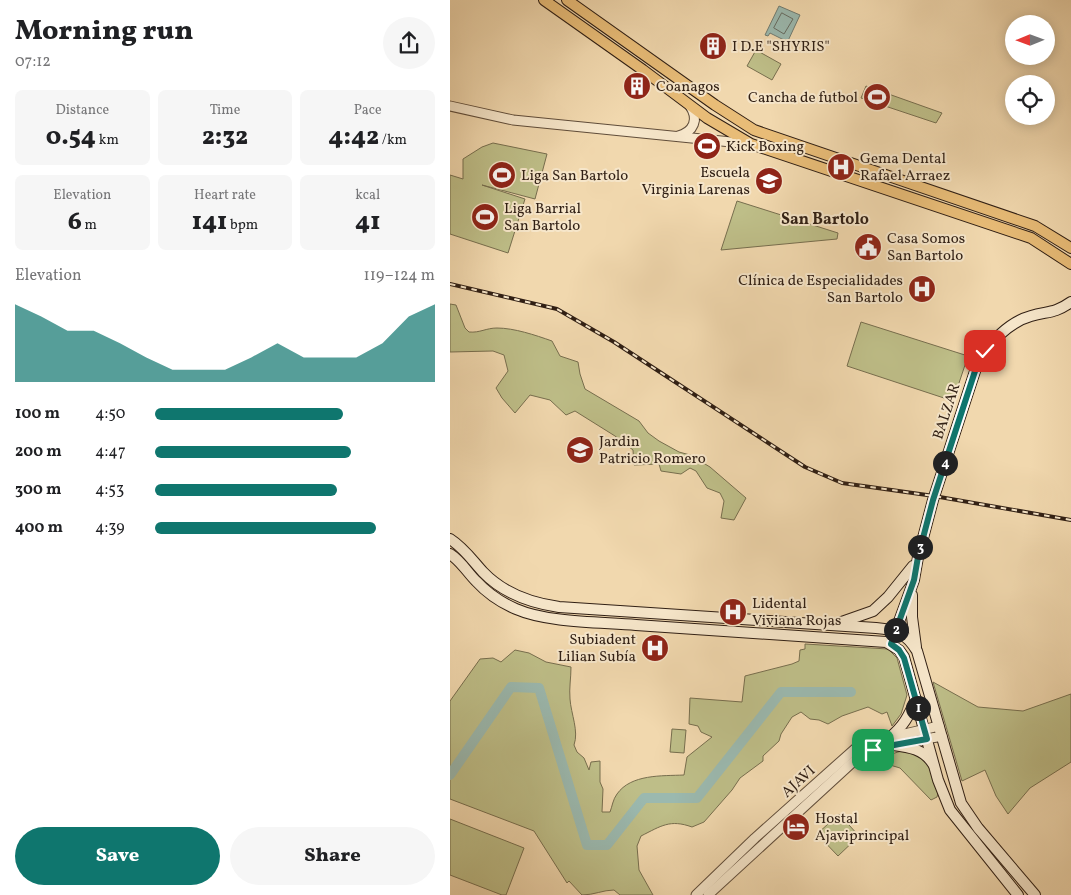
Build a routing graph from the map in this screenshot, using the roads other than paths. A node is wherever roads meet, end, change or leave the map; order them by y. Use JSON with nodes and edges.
{"nodes":[{"id":1,"x":544,"y":0,"type":"edge"},
{"id":2,"x":567,"y":0,"type":"edge"},
{"id":3,"x":450,"y":106,"type":"edge"},
{"id":4,"x":690,"y":106,"type":"junction"},
{"id":5,"x":669,"y":136,"type":"junction"},
{"id":6,"x":750,"y":144,"type":"junction"},
{"id":7,"x":1071,"y":248,"type":"edge"},
{"id":8,"x":1071,"y":264,"type":"edge"},
{"id":9,"x":1071,"y":302,"type":"edge"},
{"id":10,"x":450,"y":540,"type":"edge"},
{"id":11,"x":450,"y":554,"type":"edge"},
{"id":12,"x":915,"y":562,"type":"junction"},
{"id":13,"x":914,"y":580,"type":"junction"},
{"id":14,"x":831,"y":625,"type":"junction"},
{"id":15,"x":892,"y":630,"type":"junction"},
{"id":16,"x":888,"y":643,"type":"junction"},
{"id":17,"x":917,"y":651,"type":"junction"},
{"id":18,"x":916,"y":699,"type":"junction"},
{"id":19,"x":940,"y":731,"type":"junction"},
{"id":20,"x":926,"y":734,"type":"junction"},
{"id":21,"x":891,"y":741,"type":"junction"},
{"id":22,"x":934,"y":766,"type":"junction"},
{"id":23,"x":696,"y":895,"type":"edge"},
{"id":24,"x":708,"y":895,"type":"edge"},
{"id":25,"x":1018,"y":895,"type":"edge"},
{"id":26,"x":1035,"y":895,"type":"edge"}],
"edges":[{"from":1,"to":4,"type":"main road"},
{"from":2,"to":7,"type":"main road"},
{"from":3,"to":5,"type":"street"},
{"from":4,"to":5,"type":"street"},
{"from":4,"to":6,"type":"main road"},
{"from":5,"to":6,"type":"street"},
{"from":6,"to":8,"type":"main road"},
{"from":9,"to":12,"type":"main road","name":"BALZAR"},
{"from":10,"to":14,"type":"main road"},
{"from":11,"to":16,"type":"main road"},
{"from":12,"to":13,"type":"main road","name":"BALZAR"},
{"from":12,"to":14,"type":"main road"},
{"from":12,"to":15,"type":"main road","name":"BALZAR"},
{"from":13,"to":15,"type":"main road","name":"BALZAR"},
{"from":13,"to":17,"type":"main road"},
{"from":14,"to":15,"type":"main road"},
{"from":15,"to":16,"type":"main road","name":"BALZAR"},
{"from":15,"to":17,"type":"main road"},
{"from":16,"to":18,"type":"main road"},
{"from":17,"to":19,"type":"main road"},
{"from":18,"to":20,"type":"main road"},
{"from":18,"to":21,"type":"main road"},
{"from":19,"to":20,"type":"street","name":"AJAVI"},
{"from":19,"to":26,"type":"main road"},
{"from":20,"to":21,"type":"street","name":"AJAVI"},
{"from":20,"to":22,"type":"main road"},
{"from":21,"to":22,"type":"main road"},
{"from":21,"to":23,"type":"street","name":"AJAVI"},
{"from":21,"to":24,"type":"street","name":"AJAVI"},
{"from":22,"to":25,"type":"main road"}]}
